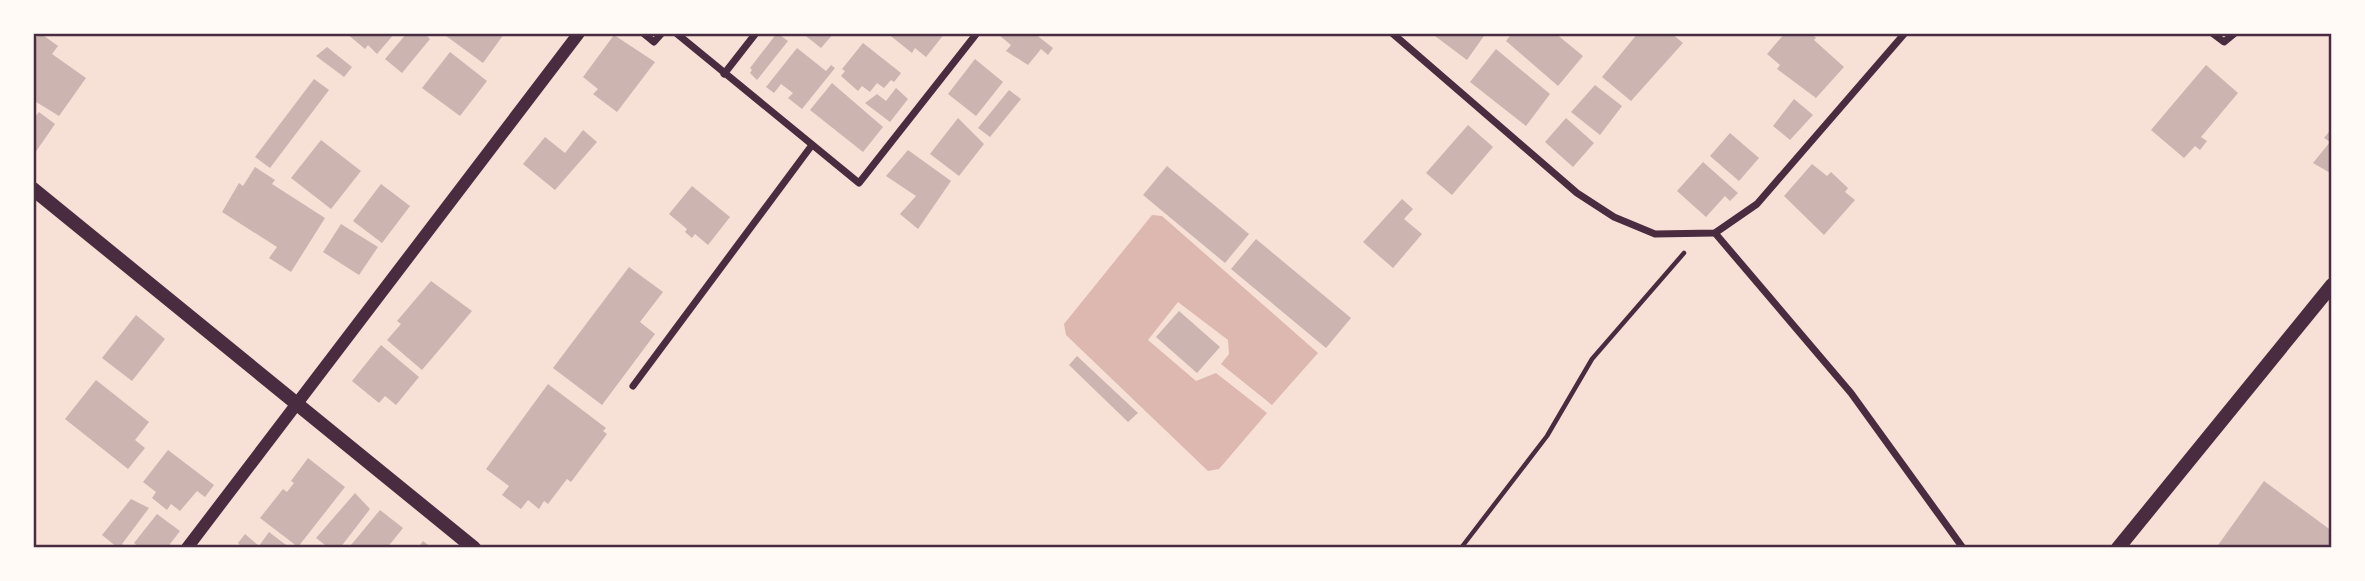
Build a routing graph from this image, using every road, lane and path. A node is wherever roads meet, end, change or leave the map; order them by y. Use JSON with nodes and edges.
{"nodes":[{"id":1,"x":579,"y":33,"type":"edge"},
{"id":2,"x":643,"y":33,"type":"edge"},
{"id":3,"x":662,"y":33,"type":"edge"},
{"id":4,"x":676,"y":33,"type":"edge"},
{"id":5,"x":756,"y":33,"type":"edge"},
{"id":6,"x":977,"y":33,"type":"edge"},
{"id":7,"x":1392,"y":33,"type":"edge"},
{"id":8,"x":1905,"y":33,"type":"edge"},
{"id":9,"x":2212,"y":33,"type":"edge"},
{"id":10,"x":2235,"y":33,"type":"edge"},
{"id":11,"x":724,"y":74,"type":"junction"},
{"id":12,"x":812,"y":145,"type":"junction"},
{"id":13,"x":33,"y":189,"type":"edge"},
{"id":14,"x":1701,"y":233,"type":"junction"},
{"id":15,"x":1715,"y":233,"type":"junction"},
{"id":16,"x":2332,"y":285,"type":"edge"},
{"id":17,"x":633,"y":386,"type":"dead end"},
{"id":18,"x":298,"y":403,"type":"junction"},
{"id":19,"x":187,"y":548,"type":"edge"},
{"id":20,"x":474,"y":548,"type":"edge"},
{"id":21,"x":1461,"y":548,"type":"edge"},
{"id":22,"x":1963,"y":548,"type":"edge"},
{"id":23,"x":2118,"y":548,"type":"edge"}],
"edges":[{"from":1,"to":18,"type":"street"},
{"from":2,"to":3,"type":"street"},
{"from":4,"to":11,"type":"street"},
{"from":5,"to":11,"type":"street"},
{"from":6,"to":12,"type":"street"},
{"from":7,"to":14,"type":"street"},
{"from":8,"to":15,"type":"street"},
{"from":9,"to":10,"type":"street"},
{"from":11,"to":12,"type":"street"},
{"from":12,"to":17,"type":"street"},
{"from":13,"to":18,"type":"main road"},
{"from":14,"to":15,"type":"street"},
{"from":14,"to":21,"type":"path"},
{"from":15,"to":22,"type":"street"},
{"from":16,"to":23,"type":"main road"},
{"from":18,"to":19,"type":"street"},
{"from":18,"to":20,"type":"main road"}]}
